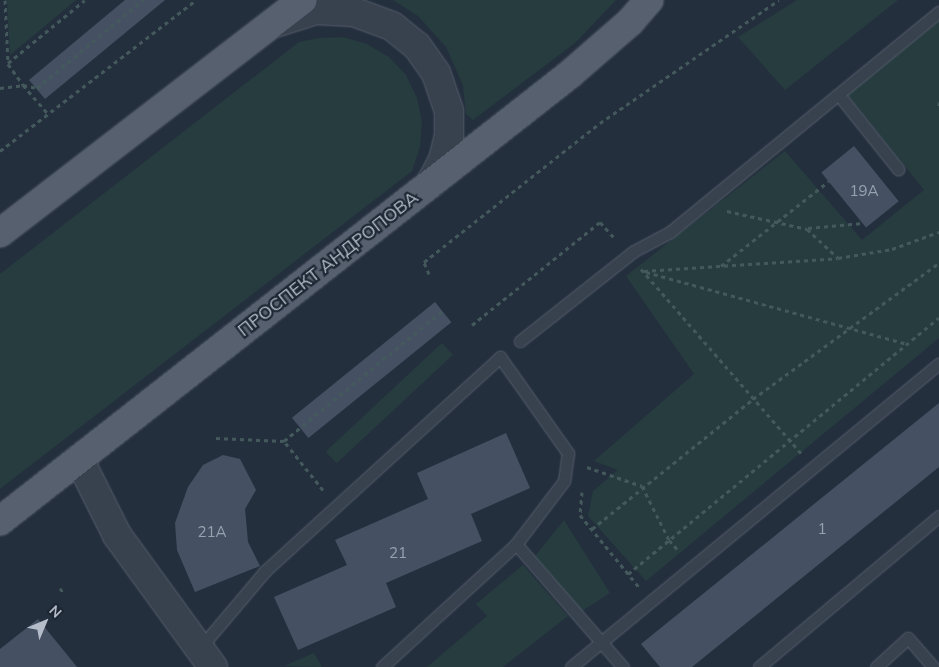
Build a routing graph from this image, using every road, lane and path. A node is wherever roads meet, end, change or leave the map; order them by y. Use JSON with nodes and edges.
{"nodes":[{"id":1,"x":5,"y":0,"type":"edge"},
{"id":2,"x":85,"y":0,"type":"edge"},
{"id":3,"x":143,"y":0,"type":"edge"},
{"id":4,"x":196,"y":0,"type":"edge"},
{"id":5,"x":303,"y":0,"type":"edge"},
{"id":6,"x":649,"y":0,"type":"edge"},
{"id":7,"x":779,"y":0,"type":"edge"},
{"id":8,"x":939,"y":12,"type":"edge"},
{"id":9,"x":275,"y":23,"type":"junction"},
{"id":10,"x":8,"y":64,"type":"junction"},
{"id":11,"x":23,"y":85,"type":"junction"},
{"id":12,"x":0,"y":88,"type":"edge"},
{"id":13,"x":839,"y":95,"type":"junction"},
{"id":14,"x":939,"y":102,"type":"edge"},
{"id":15,"x":939,"y":109,"type":"edge"},
{"id":16,"x":48,"y":114,"type":"junction"},
{"id":17,"x":0,"y":151,"type":"edge"},
{"id":18,"x":898,"y":169,"type":"dead end"},
{"id":19,"x":829,"y":181,"type":"dead end"},
{"id":20,"x":430,"y":184,"type":"junction"},
{"id":21,"x":702,"y":206,"type":"junction"},
{"id":22,"x":778,"y":222,"type":"junction"},
{"id":23,"x":863,"y":223,"type":"dead end"},
{"id":24,"x":807,"y":228,"type":"junction"},
{"id":25,"x":939,"y":232,"type":"edge"},
{"id":26,"x":0,"y":233,"type":"edge"},
{"id":27,"x":629,"y":255,"type":"junction"},
{"id":28,"x":838,"y":258,"type":"junction"},
{"id":29,"x":939,"y":263,"type":"edge"},
{"id":30,"x":720,"y":266,"type":"junction"},
{"id":31,"x":643,"y":272,"type":"junction"},
{"id":32,"x":429,"y":274,"type":"dead end"},
{"id":33,"x":442,"y":311,"type":"dead end"},
{"id":34,"x":939,"y":318,"type":"edge"},
{"id":35,"x":472,"y":325,"type":"dead end"},
{"id":36,"x":850,"y":328,"type":"junction"},
{"id":37,"x":520,"y":341,"type":"dead end"},
{"id":38,"x":907,"y":344,"type":"junction"},
{"id":39,"x":939,"y":364,"type":"edge"},
{"id":40,"x":753,"y":399,"type":"junction"},
{"id":41,"x":216,"y":438,"type":"dead end"},
{"id":42,"x":284,"y":441,"type":"junction"},
{"id":43,"x":790,"y":441,"type":"junction"},
{"id":44,"x":79,"y":459,"type":"junction"},
{"id":45,"x":813,"y":467,"type":"junction"},
{"id":46,"x":584,"y":476,"type":"dead end"},
{"id":47,"x":583,"y":486,"type":"dead end"},
{"id":48,"x":642,"y":486,"type":"junction"},
{"id":49,"x":337,"y":506,"type":"junction"},
{"id":50,"x":939,"y":516,"type":"edge"},
{"id":51,"x":0,"y":521,"type":"edge"},
{"id":52,"x":592,"y":529,"type":"junction"},
{"id":53,"x":669,"y":540,"type":"junction"},
{"id":54,"x":516,"y":544,"type":"junction"},
{"id":55,"x":693,"y":566,"type":"junction"},
{"id":56,"x":628,"y":574,"type":"junction"},
{"id":57,"x":60,"y":588,"type":"dead end"},
{"id":58,"x":64,"y":594,"type":"dead end"},
{"id":59,"x":651,"y":601,"type":"junction"},
{"id":60,"x":601,"y":642,"type":"junction"},
{"id":61,"x":206,"y":658,"type":"edge"},
{"id":62,"x":382,"y":667,"type":"edge"},
{"id":63,"x":571,"y":667,"type":"edge"},
{"id":64,"x":623,"y":667,"type":"edge"},
{"id":65,"x":759,"y":667,"type":"edge"},
{"id":66,"x":876,"y":667,"type":"edge"},
{"id":67,"x":934,"y":667,"type":"edge"}],
"edges":[{"from":1,"to":10,"type":"path"},
{"from":2,"to":10,"type":"path"},
{"from":3,"to":11,"type":"path"},
{"from":4,"to":16,"type":"path"},
{"from":5,"to":9,"type":"main road"},
{"from":6,"to":20,"type":"main road","name":"ПРОСПЕКТ АНДРОПОВА"},
{"from":7,"to":32,"type":"path"},
{"from":8,"to":13,"type":"lane"},
{"from":9,"to":20,"type":"street"},
{"from":9,"to":26,"type":"main road"},
{"from":10,"to":11,"type":"path"},
{"from":11,"to":12,"type":"path"},
{"from":11,"to":16,"type":"path"},
{"from":13,"to":18,"type":"lane"},
{"from":13,"to":21,"type":"lane"},
{"from":14,"to":15,"type":"path"},
{"from":16,"to":17,"type":"path"},
{"from":19,"to":22,"type":"path"},
{"from":20,"to":44,"type":"main road","name":"ПРОСПЕКТ АНДРОПОВА"},
{"from":21,"to":22,"type":"path"},
{"from":21,"to":27,"type":"lane"},
{"from":22,"to":24,"type":"path"},
{"from":22,"to":30,"type":"path"},
{"from":23,"to":24,"type":"path"},
{"from":24,"to":28,"type":"path"},
{"from":25,"to":28,"type":"path"},
{"from":27,"to":31,"type":"path"},
{"from":27,"to":35,"type":"path"},
{"from":27,"to":37,"type":"lane"},
{"from":28,"to":30,"type":"path"},
{"from":29,"to":36,"type":"path"},
{"from":30,"to":31,"type":"path"},
{"from":31,"to":36,"type":"path"},
{"from":31,"to":40,"type":"path"},
{"from":33,"to":42,"type":"path"},
{"from":34,"to":38,"type":"path"},
{"from":36,"to":38,"type":"path"},
{"from":36,"to":40,"type":"path"},
{"from":38,"to":43,"type":"path"},
{"from":39,"to":45,"type":"lane"},
{"from":40,"to":43,"type":"path"},
{"from":40,"to":48,"type":"path"},
{"from":41,"to":42,"type":"path"},
{"from":42,"to":49,"type":"path"},
{"from":43,"to":45,"type":"path"},
{"from":43,"to":53,"type":"path"},
{"from":44,"to":51,"type":"main road","name":"ПРОСПЕКТ АНДРОПОВА"},
{"from":44,"to":61,"type":"street"},
{"from":45,"to":55,"type":"lane"},
{"from":46,"to":48,"type":"path"},
{"from":47,"to":52,"type":"path"},
{"from":48,"to":52,"type":"path"},
{"from":48,"to":53,"type":"path"},
{"from":49,"to":54,"type":"lane"},
{"from":49,"to":61,"type":"lane"},
{"from":50,"to":65,"type":"lane"},
{"from":52,"to":56,"type":"path"},
{"from":53,"to":55,"type":"path"},
{"from":53,"to":56,"type":"path"},
{"from":54,"to":60,"type":"lane"},
{"from":54,"to":62,"type":"lane"},
{"from":55,"to":59,"type":"lane"},
{"from":56,"to":59,"type":"path"},
{"from":57,"to":58,"type":"path"},
{"from":59,"to":60,"type":"lane"},
{"from":60,"to":63,"type":"lane"},
{"from":60,"to":64,"type":"lane"},
{"from":66,"to":67,"type":"lane"}]}
